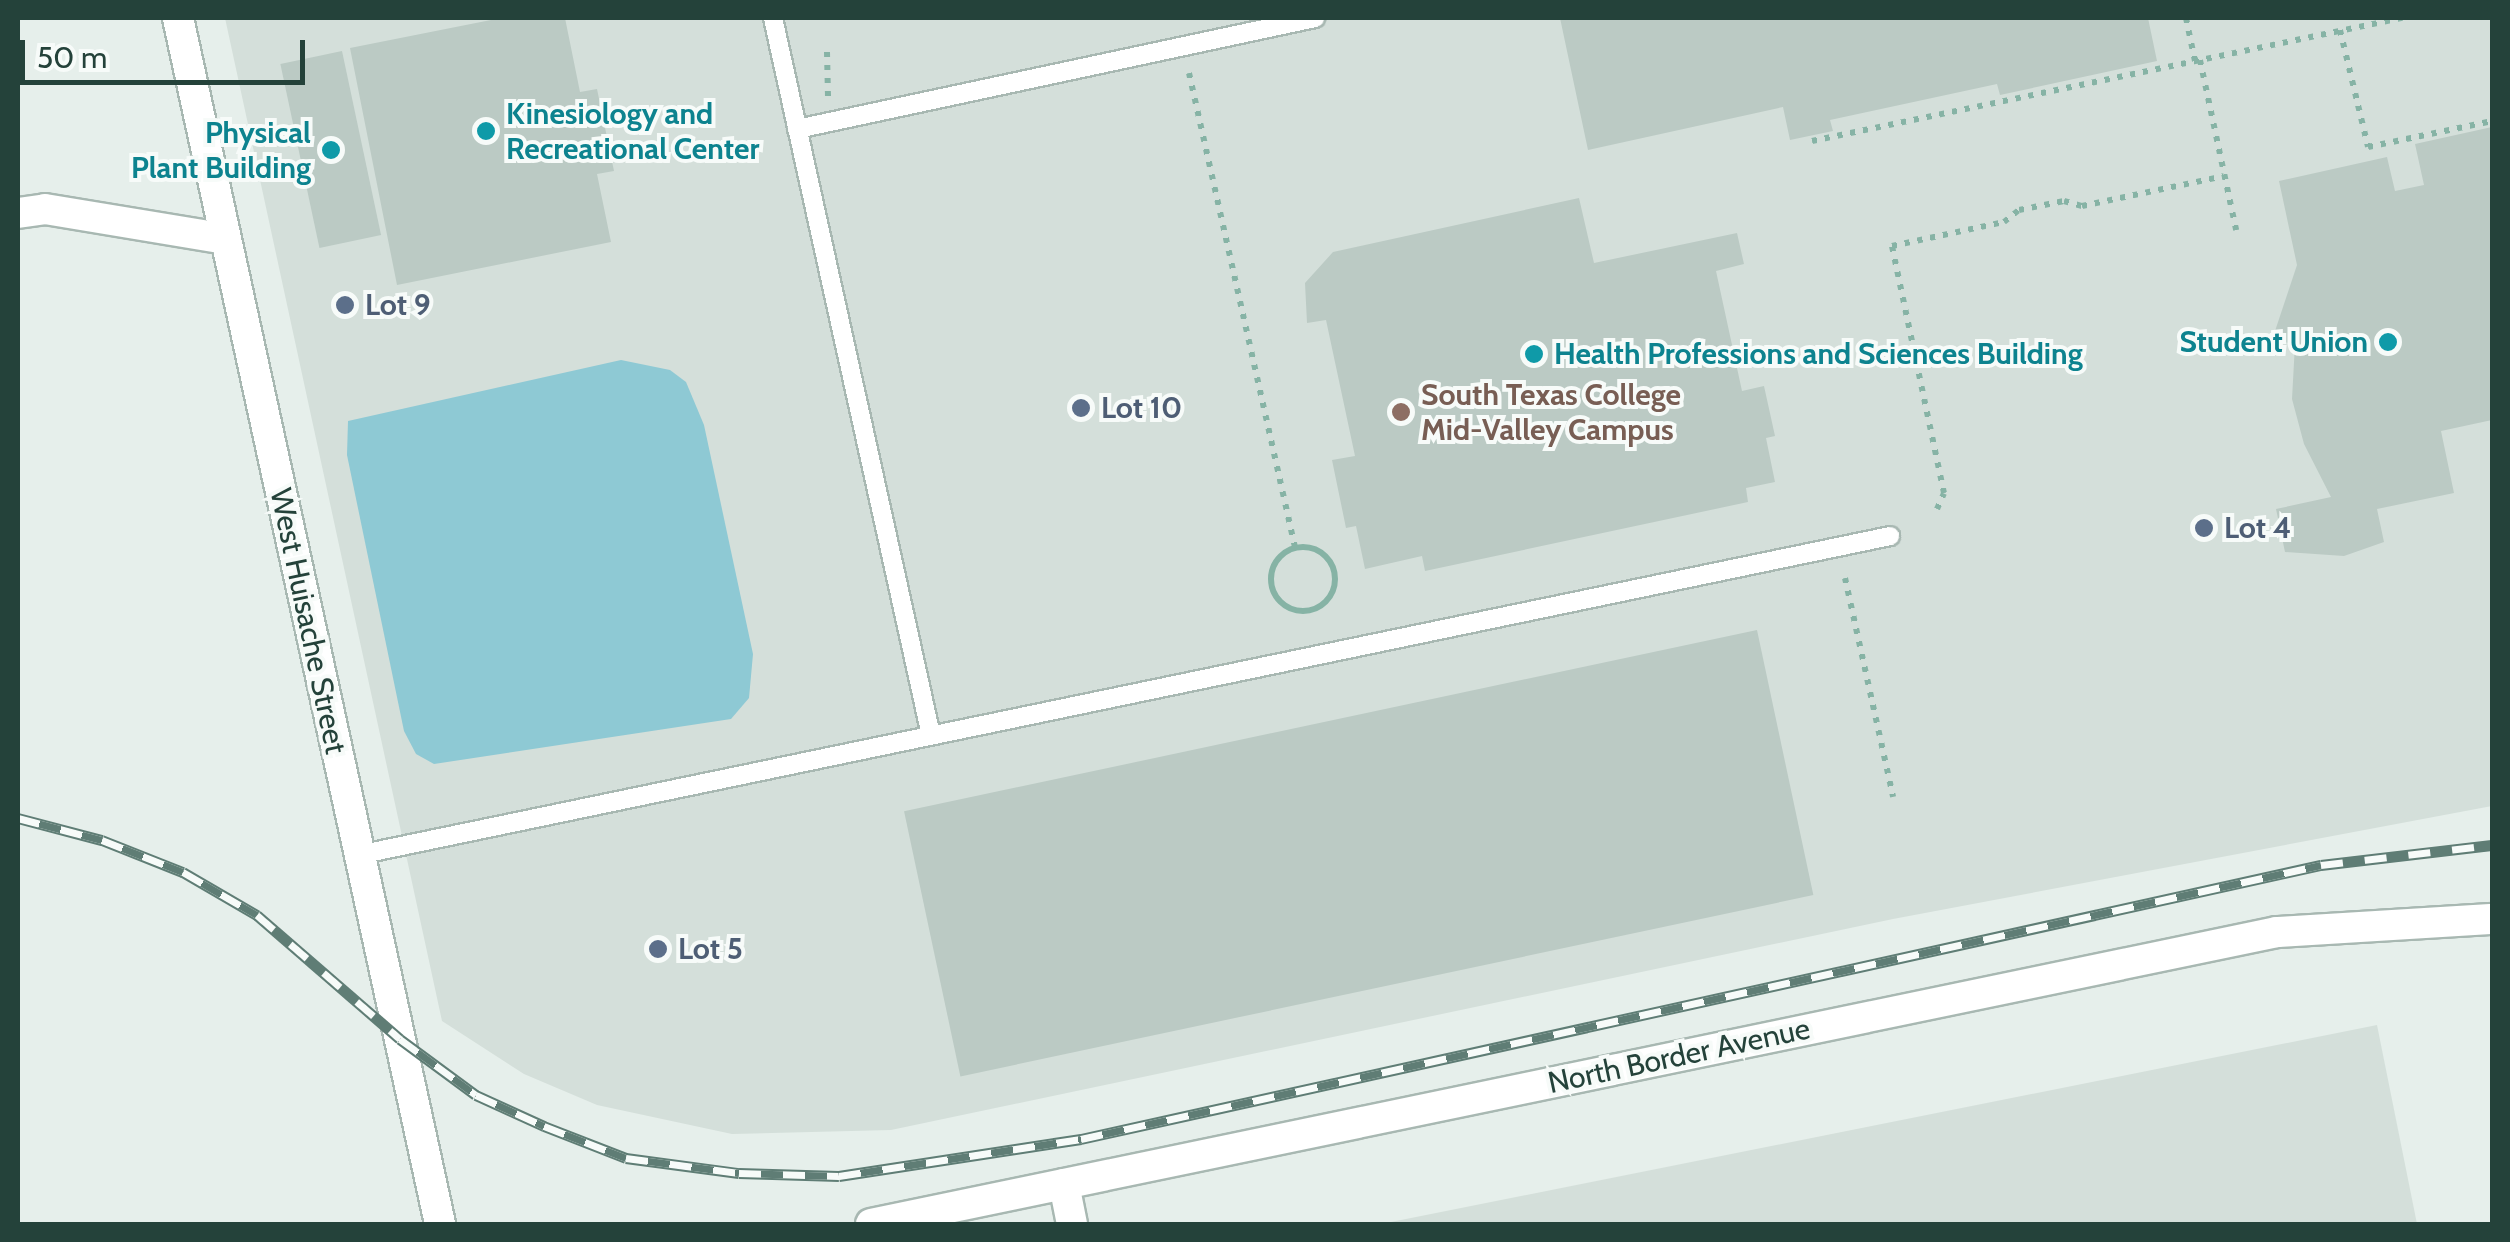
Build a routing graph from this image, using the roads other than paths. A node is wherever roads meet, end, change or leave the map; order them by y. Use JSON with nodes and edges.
{"nodes":[{"id":1,"x":178,"y":18,"type":"edge"},
{"id":2,"x":773,"y":18,"type":"edge"},
{"id":3,"x":1315,"y":18,"type":"edge"},
{"id":4,"x":797,"y":129,"type":"junction"},
{"id":5,"x":18,"y":213,"type":"edge"},
{"id":6,"x":226,"y":239,"type":"junction"},
{"id":7,"x":1890,"y":536,"type":"dead end"},
{"id":8,"x":930,"y":731,"type":"junction"},
{"id":9,"x":358,"y":854,"type":"junction"},
{"id":10,"x":2492,"y":920,"type":"edge"},
{"id":11,"x":1064,"y":1184,"type":"junction"},
{"id":12,"x":440,"y":1224,"type":"edge"},
{"id":13,"x":871,"y":1224,"type":"edge"},
{"id":14,"x":1072,"y":1224,"type":"edge"}],
"edges":[{"from":1,"to":6,"type":"street","name":"West Huisache Street"},
{"from":2,"to":4,"type":"lane"},
{"from":3,"to":4,"type":"lane"},
{"from":4,"to":8,"type":"lane"},
{"from":5,"to":6,"type":"street"},
{"from":6,"to":9,"type":"street","name":"West Huisache Street"},
{"from":7,"to":8,"type":"lane"},
{"from":8,"to":9,"type":"lane"},
{"from":9,"to":12,"type":"street","name":"West Huisache Street"},
{"from":10,"to":11,"type":"street","name":"North Border Avenue"},
{"from":11,"to":13,"type":"street","name":"North Border Avenue"},
{"from":11,"to":14,"type":"street"}]}
